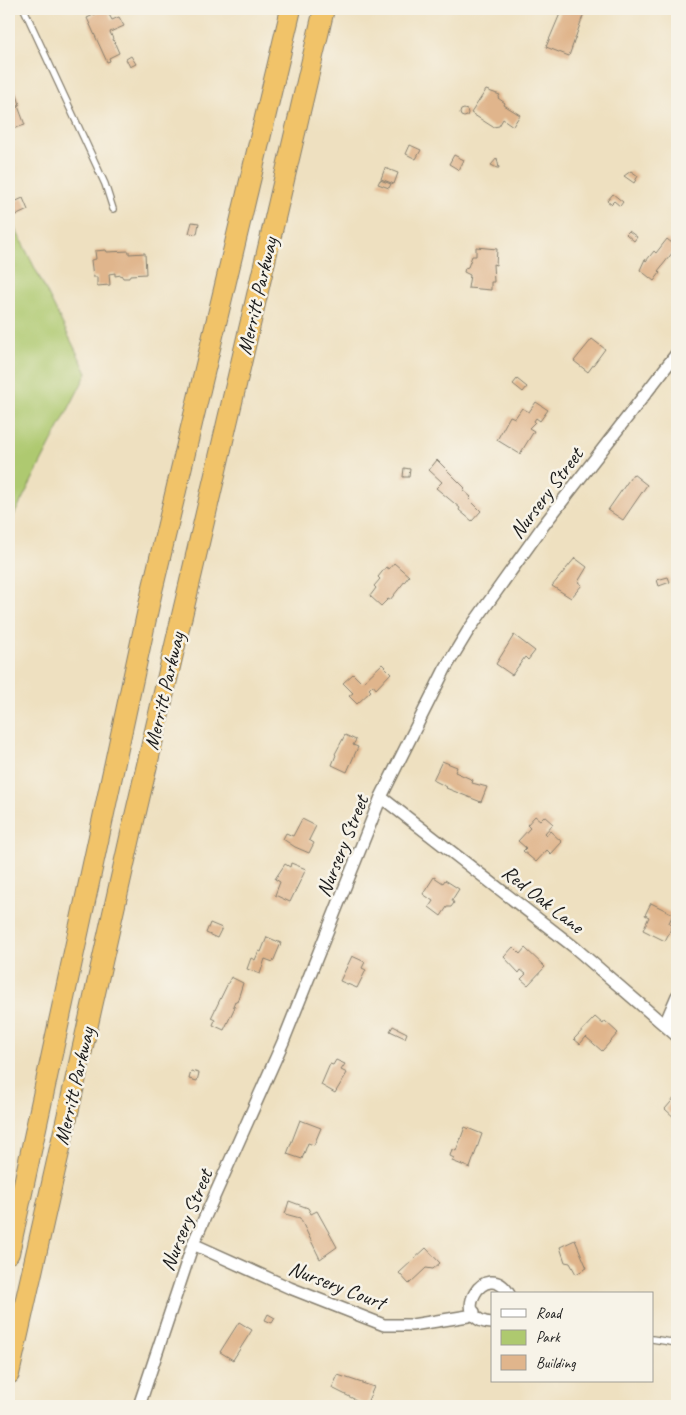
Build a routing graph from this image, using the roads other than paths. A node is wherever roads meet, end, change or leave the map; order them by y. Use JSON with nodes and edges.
{"nodes":[{"id":1,"x":24,"y":9,"type":"edge"},
{"id":2,"x":292,"y":9,"type":"edge"},
{"id":3,"x":324,"y":9,"type":"edge"},
{"id":4,"x":113,"y":209,"type":"dead end"},
{"id":5,"x":677,"y":353,"type":"edge"},
{"id":6,"x":382,"y":797,"type":"junction"},
{"id":7,"x":677,"y":996,"type":"edge"},
{"id":8,"x":665,"y":1024,"type":"junction"},
{"id":9,"x":677,"y":1036,"type":"edge"},
{"id":10,"x":194,"y":1244,"type":"junction"},
{"id":11,"x":9,"y":1253,"type":"edge"},
{"id":12,"x":508,"y":1292,"type":"edge"},
{"id":13,"x":474,"y":1312,"type":"junction"},
{"id":14,"x":491,"y":1323,"type":"edge"},
{"id":15,"x":654,"y":1339,"type":"edge"},
{"id":16,"x":677,"y":1343,"type":"edge"},
{"id":17,"x":9,"y":1374,"type":"edge"},
{"id":18,"x":139,"y":1406,"type":"edge"}],
"edges":[{"from":1,"to":4,"type":"lane"},
{"from":2,"to":11,"type":"highway","name":"Merritt Parkway"},
{"from":3,"to":17,"type":"highway","name":"Merritt Parkway"},
{"from":5,"to":6,"type":"street","name":"Nursery Street"},
{"from":6,"to":8,"type":"street","name":"Red Oak Lane"},
{"from":6,"to":10,"type":"street","name":"Nursery Street"},
{"from":7,"to":8,"type":"street"},
{"from":8,"to":9,"type":"street","name":"Red Oak Lane"},
{"from":10,"to":13,"type":"street","name":"Nursery Court"},
{"from":10,"to":18,"type":"street","name":"Nursery Street"},
{"from":12,"to":13,"type":"street"},
{"from":13,"to":14,"type":"street"},
{"from":15,"to":16,"type":"lane"}]}
